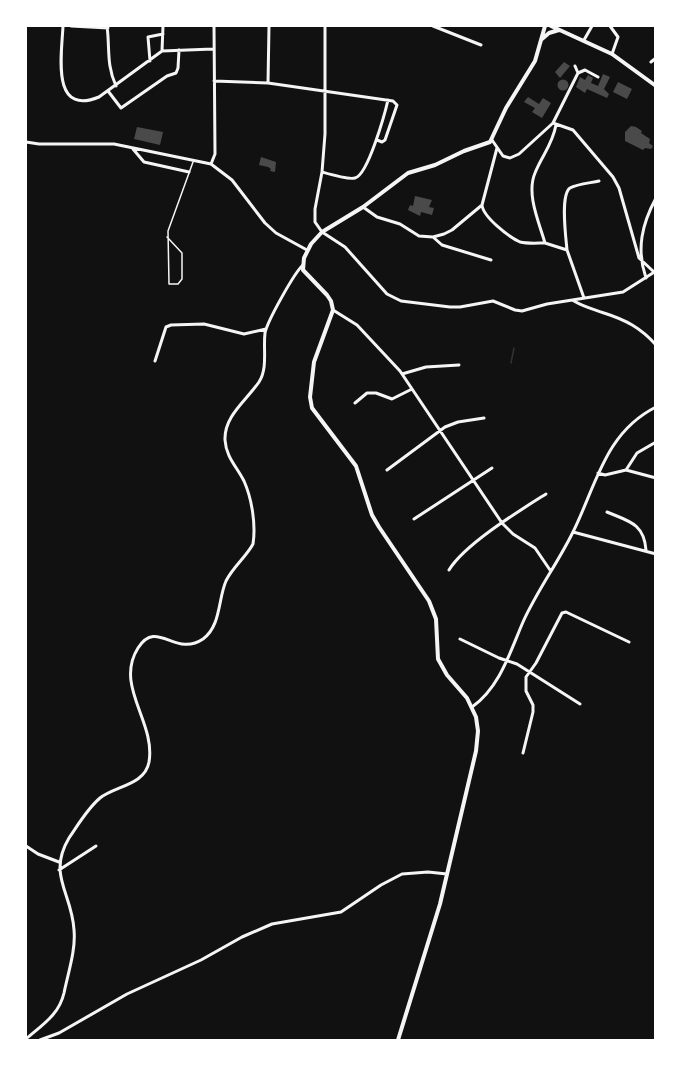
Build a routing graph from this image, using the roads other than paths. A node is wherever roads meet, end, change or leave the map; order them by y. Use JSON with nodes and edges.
{"nodes":[{"id":1,"x":63,"y":26,"type":"edge"},
{"id":2,"x":71,"y":26,"type":"edge"},
{"id":3,"x":163,"y":26,"type":"edge"},
{"id":4,"x":214,"y":26,"type":"edge"},
{"id":5,"x":268,"y":26,"type":"edge"},
{"id":6,"x":325,"y":26,"type":"edge"},
{"id":7,"x":433,"y":26,"type":"edge"},
{"id":8,"x":545,"y":26,"type":"edge"},
{"id":9,"x":551,"y":26,"type":"edge"},
{"id":10,"x":592,"y":26,"type":"edge"},
{"id":11,"x":610,"y":26,"type":"edge"},
{"id":12,"x":107,"y":27,"type":"edge"},
{"id":13,"x":559,"y":30,"type":"junction"},
{"id":14,"x":163,"y":34,"type":"junction"},
{"id":15,"x":542,"y":40,"type":"junction"},
{"id":16,"x":584,"y":40,"type":"junction"},
{"id":17,"x":481,"y":45,"type":"dead end"},
{"id":18,"x":213,"y":49,"type":"junction"},
{"id":19,"x":179,"y":50,"type":"junction"},
{"id":20,"x":162,"y":51,"type":"junction"},
{"id":21,"x":612,"y":54,"type":"junction"},
{"id":22,"x":656,"y":58,"type":"edge"},
{"id":23,"x":150,"y":61,"type":"junction"},
{"id":24,"x":651,"y":62,"type":"dead end"},
{"id":25,"x":575,"y":66,"type":"dead end"},
{"id":26,"x":578,"y":73,"type":"junction"},
{"id":27,"x":598,"y":77,"type":"dead end"},
{"id":28,"x":214,"y":81,"type":"junction"},
{"id":29,"x":268,"y":83,"type":"junction"},
{"id":30,"x":116,"y":86,"type":"junction"},
{"id":31,"x":656,"y":86,"type":"edge"},
{"id":32,"x":108,"y":91,"type":"junction"},
{"id":33,"x":325,"y":91,"type":"junction"},
{"id":34,"x":388,"y":100,"type":"junction"},
{"id":35,"x":555,"y":124,"type":"junction"},
{"id":36,"x":377,"y":140,"type":"junction"},
{"id":37,"x":492,"y":140,"type":"junction"},
{"id":38,"x":26,"y":142,"type":"edge"},
{"id":39,"x":132,"y":148,"type":"junction"},
{"id":40,"x":497,"y":148,"type":"junction"},
{"id":41,"x":193,"y":160,"type":"junction"},
{"id":42,"x":211,"y":164,"type":"junction"},
{"id":43,"x":189,"y":172,"type":"junction"},
{"id":44,"x":322,"y":172,"type":"junction"},
{"id":45,"x":598,"y":181,"type":"dead end"},
{"id":46,"x":656,"y":198,"type":"edge"},
{"id":47,"x":482,"y":205,"type":"junction"},
{"id":48,"x":363,"y":207,"type":"junction"},
{"id":49,"x":322,"y":232,"type":"junction"},
{"id":50,"x":167,"y":237,"type":"junction"},
{"id":51,"x":433,"y":237,"type":"junction"},
{"id":52,"x":545,"y":243,"type":"junction"},
{"id":53,"x":307,"y":250,"type":"junction"},
{"id":54,"x":567,"y":250,"type":"junction"},
{"id":55,"x":491,"y":260,"type":"dead end"},
{"id":56,"x":643,"y":262,"type":"junction"},
{"id":57,"x":303,"y":265,"type":"junction"},
{"id":58,"x":655,"y":272,"type":"edge"},
{"id":59,"x":646,"y":278,"type":"junction"},
{"id":60,"x":584,"y":298,"type":"junction"},
{"id":61,"x":574,"y":301,"type":"junction"},
{"id":62,"x":333,"y":310,"type":"junction"},
{"id":63,"x":266,"y":329,"type":"junction"},
{"id":64,"x":656,"y":345,"type":"edge"},
{"id":65,"x":154,"y":361,"type":"dead end"},
{"id":66,"x":459,"y":365,"type":"dead end"},
{"id":67,"x":402,"y":374,"type":"junction"},
{"id":68,"x":412,"y":388,"type":"junction"},
{"id":69,"x":355,"y":403,"type":"dead end"},
{"id":70,"x":656,"y":406,"type":"edge"},
{"id":71,"x":484,"y":417,"type":"dead end"},
{"id":72,"x":440,"y":430,"type":"junction"},
{"id":73,"x":656,"y":442,"type":"edge"},
{"id":74,"x":492,"y":468,"type":"dead end"},
{"id":75,"x":387,"y":470,"type":"dead end"},
{"id":76,"x":626,"y":470,"type":"junction"},
{"id":77,"x":598,"y":473,"type":"junction"},
{"id":78,"x":656,"y":478,"type":"edge"},
{"id":79,"x":473,"y":479,"type":"junction"},
{"id":80,"x":546,"y":494,"type":"dead end"},
{"id":81,"x":607,"y":512,"type":"dead end"},
{"id":82,"x":414,"y":519,"type":"dead end"},
{"id":83,"x":502,"y":523,"type":"junction"},
{"id":84,"x":573,"y":532,"type":"junction"},
{"id":85,"x":646,"y":550,"type":"junction"},
{"id":86,"x":656,"y":554,"type":"edge"},
{"id":87,"x":449,"y":570,"type":"dead end"},
{"id":88,"x":551,"y":571,"type":"junction"},
{"id":89,"x":460,"y":639,"type":"dead end"},
{"id":90,"x":629,"y":642,"type":"dead end"},
{"id":91,"x":507,"y":660,"type":"junction"},
{"id":92,"x":529,"y":671,"type":"junction"},
{"id":93,"x":580,"y":704,"type":"dead end"},
{"id":94,"x":472,"y":707,"type":"junction"},
{"id":95,"x":523,"y":753,"type":"dead end"},
{"id":96,"x":26,"y":846,"type":"edge"},
{"id":97,"x":96,"y":846,"type":"dead end"},
{"id":98,"x":59,"y":862,"type":"junction"},
{"id":99,"x":59,"y":870,"type":"junction"},
{"id":100,"x":448,"y":874,"type":"junction"},
{"id":101,"x":26,"y":1039,"type":"edge"},
{"id":102,"x":40,"y":1041,"type":"edge"},
{"id":103,"x":398,"y":1041,"type":"edge"}],
"edges":[{"from":1,"to":32,"type":"street"},
{"from":2,"to":12,"type":"street"},
{"from":3,"to":14,"type":"street"},
{"from":4,"to":18,"type":"street"},
{"from":5,"to":29,"type":"street"},
{"from":6,"to":33,"type":"street"},
{"from":7,"to":17,"type":"street"},
{"from":8,"to":15,"type":"main road"},
{"from":9,"to":13,"type":"main road"},
{"from":10,"to":16,"type":"street"},
{"from":11,"to":21,"type":"street"},
{"from":12,"to":30,"type":"street"},
{"from":13,"to":15,"type":"main road"},
{"from":13,"to":16,"type":"main road"},
{"from":14,"to":20,"type":"street"},
{"from":14,"to":23,"type":"street"},
{"from":15,"to":37,"type":"main road"},
{"from":16,"to":21,"type":"main road"},
{"from":18,"to":19,"type":"street"},
{"from":18,"to":28,"type":"street"},
{"from":19,"to":20,"type":"street"},
{"from":19,"to":32,"type":"street"},
{"from":20,"to":23,"type":"street"},
{"from":21,"to":31,"type":"main road"},
{"from":22,"to":24,"type":"street"},
{"from":23,"to":30,"type":"street"},
{"from":25,"to":26,"type":"street"},
{"from":26,"to":27,"type":"street"},
{"from":26,"to":35,"type":"street"},
{"from":28,"to":29,"type":"street"},
{"from":28,"to":42,"type":"street"},
{"from":29,"to":33,"type":"street"},
{"from":30,"to":32,"type":"street"},
{"from":33,"to":34,"type":"street"},
{"from":33,"to":44,"type":"street"},
{"from":34,"to":36,"type":"street"},
{"from":34,"to":36,"type":"street"},
{"from":35,"to":40,"type":"street"},
{"from":35,"to":52,"type":"street"},
{"from":35,"to":56,"type":"street"},
{"from":36,"to":44,"type":"street"},
{"from":37,"to":40,"type":"street"},
{"from":37,"to":48,"type":"main road"},
{"from":38,"to":39,"type":"street"},
{"from":39,"to":41,"type":"street"},
{"from":39,"to":43,"type":"street"},
{"from":40,"to":47,"type":"street"},
{"from":41,"to":42,"type":"street"},
{"from":41,"to":43,"type":"lane"},
{"from":42,"to":53,"type":"street"},
{"from":43,"to":50,"type":"lane"},
{"from":44,"to":49,"type":"street"},
{"from":45,"to":54,"type":"street"},
{"from":46,"to":56,"type":"street"},
{"from":47,"to":51,"type":"street"},
{"from":47,"to":52,"type":"street"},
{"from":48,"to":49,"type":"main road"},
{"from":48,"to":51,"type":"street"},
{"from":49,"to":53,"type":"main road"},
{"from":49,"to":61,"type":"street"},
{"from":50,"to":50,"type":"lane"},
{"from":51,"to":55,"type":"street"},
{"from":52,"to":54,"type":"street"},
{"from":53,"to":57,"type":"main road"},
{"from":54,"to":60,"type":"street"},
{"from":56,"to":58,"type":"street"},
{"from":56,"to":59,"type":"street"},
{"from":57,"to":62,"type":"main road"},
{"from":57,"to":63,"type":"street"},
{"from":58,"to":59,"type":"street"},
{"from":59,"to":60,"type":"street"},
{"from":60,"to":61,"type":"street"},
{"from":61,"to":64,"type":"street"},
{"from":62,"to":67,"type":"street"},
{"from":62,"to":94,"type":"main road"},
{"from":63,"to":65,"type":"street"},
{"from":63,"to":98,"type":"street"},
{"from":66,"to":67,"type":"street"},
{"from":67,"to":68,"type":"street"},
{"from":68,"to":69,"type":"street"},
{"from":68,"to":72,"type":"street"},
{"from":70,"to":77,"type":"street"},
{"from":71,"to":72,"type":"street"},
{"from":72,"to":75,"type":"street"},
{"from":72,"to":79,"type":"street"},
{"from":73,"to":76,"type":"street"},
{"from":74,"to":79,"type":"street"},
{"from":76,"to":77,"type":"street"},
{"from":76,"to":78,"type":"street"},
{"from":77,"to":84,"type":"street"},
{"from":79,"to":82,"type":"street"},
{"from":79,"to":83,"type":"street"},
{"from":80,"to":83,"type":"street"},
{"from":81,"to":85,"type":"street"},
{"from":83,"to":87,"type":"street"},
{"from":83,"to":88,"type":"street"},
{"from":84,"to":85,"type":"street"},
{"from":84,"to":88,"type":"street"},
{"from":85,"to":86,"type":"street"},
{"from":88,"to":91,"type":"street"},
{"from":89,"to":91,"type":"street"},
{"from":90,"to":92,"type":"street"},
{"from":91,"to":92,"type":"street"},
{"from":91,"to":94,"type":"street"},
{"from":92,"to":93,"type":"street"},
{"from":92,"to":95,"type":"street"},
{"from":94,"to":100,"type":"main road"},
{"from":96,"to":98,"type":"street"},
{"from":97,"to":99,"type":"street"},
{"from":98,"to":99,"type":"street"},
{"from":99,"to":101,"type":"street"},
{"from":100,"to":102,"type":"street"},
{"from":100,"to":103,"type":"main road"}]}
